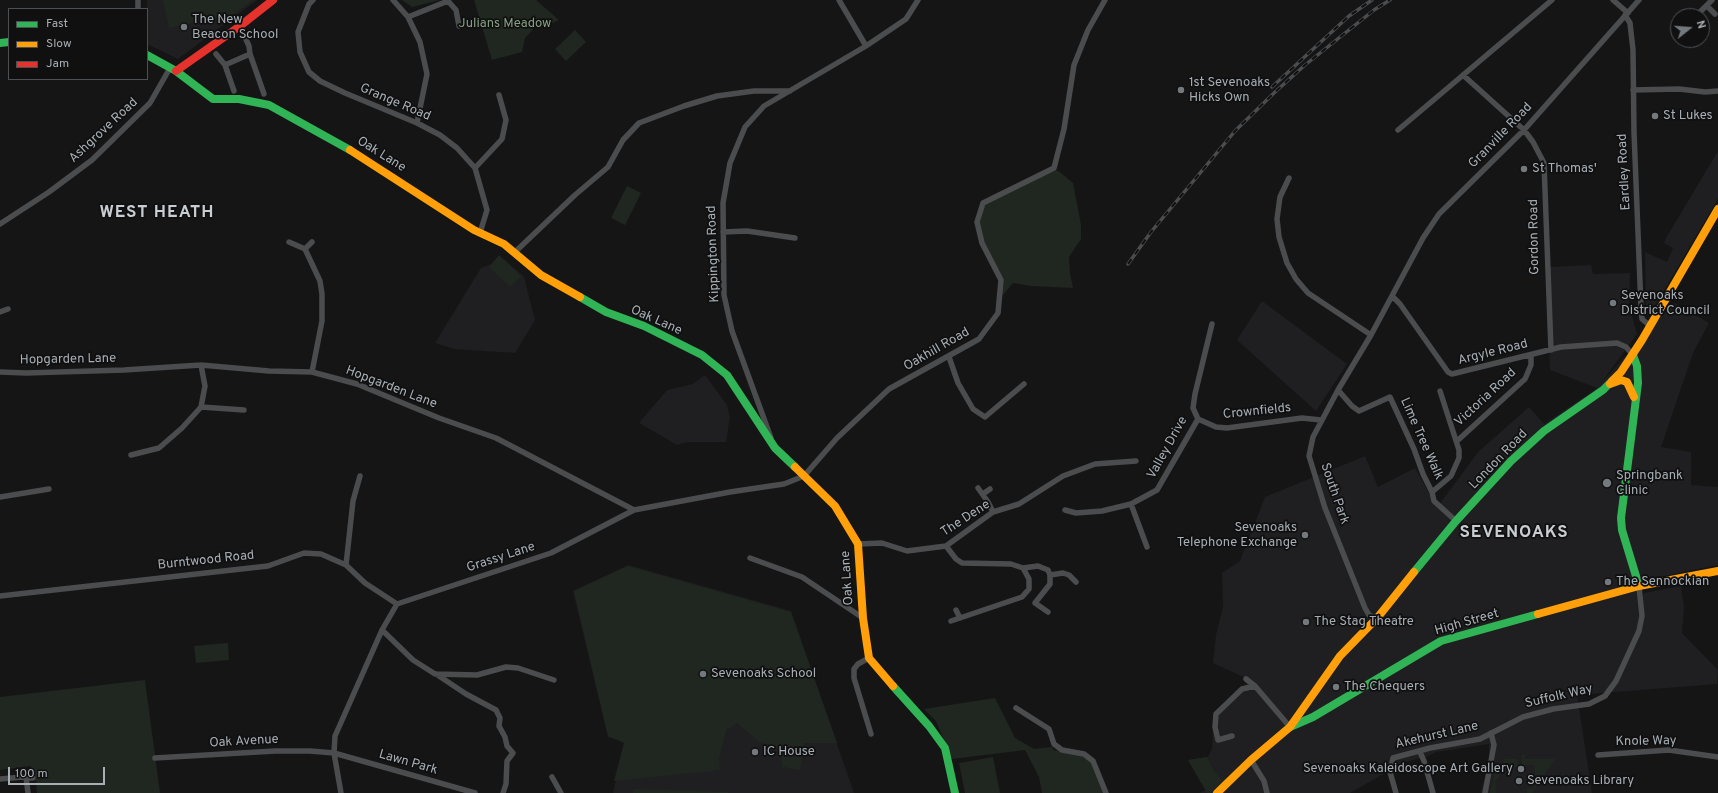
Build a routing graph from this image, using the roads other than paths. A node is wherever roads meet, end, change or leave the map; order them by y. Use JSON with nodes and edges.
{"nodes":[{"id":1,"x":273,"y":0,"type":"edge"},
{"id":2,"x":313,"y":0,"type":"edge"},
{"id":3,"x":393,"y":0,"type":"edge"},
{"id":4,"x":834,"y":0,"type":"edge"},
{"id":5,"x":839,"y":0,"type":"edge"},
{"id":6,"x":918,"y":0,"type":"edge"},
{"id":7,"x":1105,"y":0,"type":"edge"},
{"id":8,"x":1552,"y":0,"type":"edge"},
{"id":9,"x":1613,"y":0,"type":"edge"},
{"id":10,"x":1639,"y":0,"type":"edge"},
{"id":11,"x":1712,"y":0,"type":"edge"},
{"id":12,"x":1707,"y":6,"type":"junction"},
{"id":13,"x":1705,"y":8,"type":"edge"},
{"id":14,"x":846,"y":11,"type":"junction"},
{"id":15,"x":1627,"y":14,"type":"junction"},
{"id":16,"x":1715,"y":14,"type":"dead end"},
{"id":17,"x":408,"y":17,"type":"junction"},
{"id":18,"x":240,"y":26,"type":"junction"},
{"id":19,"x":459,"y":26,"type":"dead end"},
{"id":20,"x":866,"y":46,"type":"junction"},
{"id":21,"x":216,"y":54,"type":"dead end"},
{"id":22,"x":250,"y":54,"type":"junction"},
{"id":23,"x":148,"y":56,"type":"edge"},
{"id":24,"x":225,"y":65,"type":"junction"},
{"id":25,"x":173,"y":70,"type":"junction"},
{"id":26,"x":1463,"y":75,"type":"junction"},
{"id":27,"x":1633,"y":90,"type":"junction"},
{"id":28,"x":234,"y":91,"type":"dead end"},
{"id":29,"x":790,"y":91,"type":"junction"},
{"id":30,"x":1718,"y":91,"type":"edge"},
{"id":31,"x":264,"y":94,"type":"dead end"},
{"id":32,"x":500,"y":94,"type":"dead end"},
{"id":33,"x":417,"y":123,"type":"junction"},
{"id":34,"x":1398,"y":130,"type":"dead end"},
{"id":35,"x":1524,"y":130,"type":"junction"},
{"id":36,"x":475,"y":168,"type":"junction"},
{"id":37,"x":1289,"y":178,"type":"dead end"},
{"id":38,"x":1718,"y":209,"type":"edge"},
{"id":39,"x":0,"y":224,"type":"edge"},
{"id":40,"x":723,"y":232,"type":"junction"},
{"id":41,"x":480,"y":233,"type":"junction"},
{"id":42,"x":795,"y":238,"type":"dead end"},
{"id":43,"x":289,"y":242,"type":"dead end"},
{"id":44,"x":312,"y":242,"type":"dead end"},
{"id":45,"x":305,"y":249,"type":"junction"},
{"id":46,"x":515,"y":252,"type":"junction"},
{"id":47,"x":1392,"y":296,"type":"junction"},
{"id":48,"x":8,"y":309,"type":"dead end"},
{"id":49,"x":0,"y":312,"type":"edge"},
{"id":50,"x":1212,"y":324,"type":"dead end"},
{"id":51,"x":1650,"y":326,"type":"junction"},
{"id":52,"x":1371,"y":334,"type":"junction"},
{"id":53,"x":1551,"y":350,"type":"junction"},
{"id":54,"x":1531,"y":355,"type":"junction"},
{"id":55,"x":1633,"y":355,"type":"junction"},
{"id":56,"x":949,"y":357,"type":"junction"},
{"id":57,"x":200,"y":365,"type":"junction"},
{"id":58,"x":0,"y":372,"type":"edge"},
{"id":59,"x":312,"y":372,"type":"junction"},
{"id":60,"x":1024,"y":384,"type":"dead end"},
{"id":61,"x":1610,"y":384,"type":"junction"},
{"id":62,"x":1338,"y":390,"type":"junction"},
{"id":63,"x":1440,"y":391,"type":"dead end"},
{"id":64,"x":1635,"y":398,"type":"junction"},
{"id":65,"x":202,"y":407,"type":"junction"},
{"id":66,"x":244,"y":410,"type":"dead end"},
{"id":67,"x":1198,"y":419,"type":"junction"},
{"id":68,"x":1321,"y":420,"type":"junction"},
{"id":69,"x":1456,"y":441,"type":"junction"},
{"id":70,"x":775,"y":448,"type":"junction"},
{"id":71,"x":131,"y":455,"type":"dead end"},
{"id":72,"x":1136,"y":461,"type":"dead end"},
{"id":73,"x":360,"y":476,"type":"dead end"},
{"id":74,"x":804,"y":476,"type":"junction"},
{"id":75,"x":978,"y":488,"type":"dead end"},
{"id":76,"x":49,"y":489,"type":"dead end"},
{"id":77,"x":990,"y":489,"type":"dead end"},
{"id":78,"x":1432,"y":492,"type":"junction"},
{"id":79,"x":983,"y":494,"type":"junction"},
{"id":80,"x":0,"y":497,"type":"edge"},
{"id":81,"x":1131,"y":504,"type":"junction"},
{"id":82,"x":634,"y":510,"type":"junction"},
{"id":83,"x":1065,"y":510,"type":"dead end"},
{"id":84,"x":993,"y":512,"type":"junction"},
{"id":85,"x":1456,"y":521,"type":"junction"},
{"id":86,"x":858,"y":544,"type":"junction"},
{"id":87,"x":946,"y":546,"type":"junction"},
{"id":88,"x":1147,"y":547,"type":"dead end"},
{"id":89,"x":750,"y":558,"type":"dead end"},
{"id":90,"x":346,"y":566,"type":"junction"},
{"id":91,"x":1022,"y":568,"type":"junction"},
{"id":92,"x":1718,"y":572,"type":"edge"},
{"id":93,"x":1050,"y":575,"type":"junction"},
{"id":94,"x":1076,"y":582,"type":"dead end"},
{"id":95,"x":1638,"y":586,"type":"junction"},
{"id":96,"x":0,"y":596,"type":"edge"},
{"id":97,"x":397,"y":604,"type":"junction"},
{"id":98,"x":956,"y":610,"type":"dead end"},
{"id":99,"x":1048,"y":612,"type":"dead end"},
{"id":100,"x":863,"y":618,"type":"junction"},
{"id":101,"x":960,"y":618,"type":"junction"},
{"id":102,"x":1376,"y":618,"type":"junction"},
{"id":103,"x":951,"y":621,"type":"dead end"},
{"id":104,"x":382,"y":630,"type":"junction"},
{"id":105,"x":869,"y":658,"type":"junction"},
{"id":106,"x":435,"y":674,"type":"junction"},
{"id":107,"x":1246,"y":679,"type":"dead end"},
{"id":108,"x":554,"y":680,"type":"dead end"},
{"id":109,"x":1255,"y":686,"type":"junction"},
{"id":110,"x":1016,"y":708,"type":"dead end"},
{"id":111,"x":1303,"y":708,"type":"junction"},
{"id":112,"x":1313,"y":717,"type":"junction"},
{"id":113,"x":1290,"y":727,"type":"junction"},
{"id":114,"x":1498,"y":730,"type":"joint"},
{"id":115,"x":1492,"y":733,"type":"junction"},
{"id":116,"x":871,"y":734,"type":"dead end"},
{"id":117,"x":1232,"y":736,"type":"dead end"},
{"id":118,"x":1420,"y":752,"type":"junction"},
{"id":119,"x":334,"y":753,"type":"junction"},
{"id":120,"x":1598,"y":755,"type":"dead end"},
{"id":121,"x":1718,"y":757,"type":"edge"},
{"id":122,"x":155,"y":758,"type":"dead end"},
{"id":123,"x":1251,"y":760,"type":"junction"},
{"id":124,"x":26,"y":777,"type":"junction"},
{"id":125,"x":552,"y":777,"type":"dead end"},
{"id":126,"x":33,"y":778,"type":"dead end"},
{"id":127,"x":0,"y":779,"type":"edge"},
{"id":128,"x":28,"y":793,"type":"edge"},
{"id":129,"x":341,"y":793,"type":"edge"},
{"id":130,"x":475,"y":793,"type":"edge"},
{"id":131,"x":503,"y":793,"type":"edge"},
{"id":132,"x":561,"y":793,"type":"edge"},
{"id":133,"x":956,"y":793,"type":"edge"},
{"id":134,"x":1106,"y":793,"type":"edge"},
{"id":135,"x":1217,"y":793,"type":"edge"},
{"id":136,"x":1267,"y":793,"type":"edge"},
{"id":137,"x":1396,"y":793,"type":"edge"},
{"id":138,"x":1433,"y":793,"type":"edge"},
{"id":139,"x":1484,"y":793,"type":"edge"}],
"edges":[{"from":1,"to":18,"type":"street"},
{"from":2,"to":33,"type":"street","name":"Grange Road"},
{"from":3,"to":17,"type":"street"},
{"from":4,"to":14,"type":"street"},
{"from":5,"to":14,"type":"street"},
{"from":6,"to":20,"type":"street","name":"Kippington Road"},
{"from":7,"to":56,"type":"street","name":"Oakhill Road"},
{"from":8,"to":26,"type":"street"},
{"from":9,"to":15,"type":"street"},
{"from":10,"to":15,"type":"street","name":"Granville Road"},
{"from":11,"to":12,"type":"street"},
{"from":12,"to":13,"type":"street"},
{"from":12,"to":16,"type":"street"},
{"from":14,"to":20,"type":"street"},
{"from":15,"to":27,"type":"street","name":"Eardley Road"},
{"from":15,"to":35,"type":"street","name":"Granville Road"},
{"from":17,"to":19,"type":"street"},
{"from":17,"to":33,"type":"street"},
{"from":18,"to":22,"type":"street"},
{"from":18,"to":25,"type":"street"},
{"from":20,"to":29,"type":"street","name":"Kippington Road"},
{"from":21,"to":24,"type":"street"},
{"from":22,"to":24,"type":"street"},
{"from":22,"to":31,"type":"street"},
{"from":23,"to":25,"type":"street","name":"Oak Lane"},
{"from":24,"to":28,"type":"street"},
{"from":25,"to":39,"type":"street","name":"Ashgrove Road"},
{"from":25,"to":41,"type":"street","name":"Oak Lane"},
{"from":26,"to":34,"type":"street"},
{"from":26,"to":35,"type":"street","name":"Gordon Road"},
{"from":27,"to":30,"type":"street"},
{"from":27,"to":51,"type":"street","name":"Eardley Road"},
{"from":29,"to":40,"type":"street","name":"Kippington Road"},
{"from":29,"to":46,"type":"street"},
{"from":32,"to":36,"type":"street"},
{"from":33,"to":36,"type":"street","name":"Grange Road"},
{"from":35,"to":47,"type":"street","name":"Granville Road"},
{"from":35,"to":53,"type":"street","name":"Gordon Road"},
{"from":36,"to":41,"type":"street","name":"Grange Road"},
{"from":37,"to":52,"type":"street"},
{"from":38,"to":51,"type":"street","name":"London Road"},
{"from":40,"to":42,"type":"street"},
{"from":40,"to":70,"type":"street","name":"Kippington Road"},
{"from":41,"to":46,"type":"street","name":"Oak Lane"},
{"from":43,"to":45,"type":"street"},
{"from":44,"to":45,"type":"street"},
{"from":45,"to":59,"type":"street"},
{"from":46,"to":70,"type":"street","name":"Oak Lane"},
{"from":47,"to":52,"type":"street","name":"South Park"},
{"from":47,"to":54,"type":"street","name":"Argyle Road"},
{"from":48,"to":49,"type":"street"},
{"from":50,"to":67,"type":"street","name":"Valley Drive"},
{"from":51,"to":55,"type":"street","name":"London Road"},
{"from":52,"to":62,"type":"street","name":"South Park"},
{"from":53,"to":54,"type":"street","name":"Argyle Road"},
{"from":53,"to":55,"type":"street","name":"Argyle Road"},
{"from":54,"to":69,"type":"street","name":"Victoria Road"},
{"from":55,"to":61,"type":"street","name":"London Road"},
{"from":55,"to":64,"type":"street"},
{"from":56,"to":60,"type":"street"},
{"from":56,"to":74,"type":"street","name":"Oakhill Road"},
{"from":57,"to":58,"type":"street","name":"Hopgarden Lane"},
{"from":57,"to":59,"type":"street","name":"Hopgarden Lane"},
{"from":57,"to":65,"type":"street"},
{"from":59,"to":82,"type":"street","name":"Hopgarden Lane"},
{"from":61,"to":64,"type":"street"},
{"from":61,"to":85,"type":"street","name":"London Road"},
{"from":62,"to":68,"type":"street","name":"South Park"},
{"from":62,"to":78,"type":"street","name":"Lime Tree Walk"},
{"from":63,"to":69,"type":"street"},
{"from":64,"to":95,"type":"street"},
{"from":65,"to":66,"type":"street"},
{"from":65,"to":71,"type":"street"},
{"from":67,"to":68,"type":"street","name":"Crownfields"},
{"from":67,"to":81,"type":"street","name":"Valley Drive"},
{"from":68,"to":102,"type":"street","name":"South Park"},
{"from":69,"to":78,"type":"street","name":"Victoria Road"},
{"from":70,"to":74,"type":"street","name":"Oak Lane"},
{"from":72,"to":84,"type":"street","name":"The Dene"},
{"from":73,"to":90,"type":"street"},
{"from":74,"to":82,"type":"street","name":"Grassy Lane"},
{"from":74,"to":86,"type":"street","name":"Oak Lane"},
{"from":75,"to":79,"type":"street"},
{"from":76,"to":80,"type":"street"},
{"from":77,"to":79,"type":"street"},
{"from":78,"to":85,"type":"street","name":"Lime Tree Walk"},
{"from":79,"to":84,"type":"street"},
{"from":81,"to":83,"type":"street","name":"Valley Drive"},
{"from":81,"to":88,"type":"street"},
{"from":82,"to":97,"type":"street","name":"Grassy Lane"},
{"from":84,"to":87,"type":"street","name":"The Dene"},
{"from":85,"to":102,"type":"street","name":"London Road"},
{"from":86,"to":87,"type":"street","name":"The Dene"},
{"from":86,"to":100,"type":"street","name":"Oak Lane"},
{"from":87,"to":91,"type":"street"},
{"from":89,"to":100,"type":"street"},
{"from":90,"to":96,"type":"street","name":"Burntwood Road"},
{"from":90,"to":97,"type":"street","name":"Burntwood Road"},
{"from":91,"to":93,"type":"street"},
{"from":91,"to":101,"type":"street"},
{"from":92,"to":95,"type":"street","name":"High Street"},
{"from":93,"to":94,"type":"street"},
{"from":93,"to":99,"type":"street"},
{"from":95,"to":112,"type":"street","name":"High Street"},
{"from":95,"to":114,"type":"street","name":"Suffolk Way"},
{"from":97,"to":104,"type":"street"},
{"from":98,"to":101,"type":"street"},
{"from":100,"to":105,"type":"street","name":"Oak Lane"},
{"from":101,"to":103,"type":"street"},
{"from":102,"to":111,"type":"street","name":"London Road"},
{"from":104,"to":106,"type":"street"},
{"from":104,"to":119,"type":"street"},
{"from":105,"to":116,"type":"street"},
{"from":105,"to":133,"type":"street"},
{"from":106,"to":108,"type":"street"},
{"from":106,"to":131,"type":"street"},
{"from":107,"to":109,"type":"street"},
{"from":109,"to":113,"type":"street"},
{"from":109,"to":117,"type":"street"},
{"from":110,"to":134,"type":"street"},
{"from":111,"to":112,"type":"street"},
{"from":111,"to":113,"type":"street","name":"London Road"},
{"from":112,"to":113,"type":"street","name":"High Street"},
{"from":113,"to":123,"type":"street","name":"High Street"},
{"from":114,"to":115,"type":"street","name":"Akehurst Lane"},
{"from":115,"to":118,"type":"street","name":"Akehurst Lane"},
{"from":115,"to":139,"type":"street"},
{"from":118,"to":137,"type":"street","name":"Akehurst Lane"},
{"from":118,"to":138,"type":"street"},
{"from":119,"to":122,"type":"street","name":"Oak Avenue"},
{"from":119,"to":129,"type":"street"},
{"from":119,"to":130,"type":"street","name":"Lawn Park"},
{"from":120,"to":121,"type":"street","name":"Knole Way"},
{"from":123,"to":135,"type":"street","name":"High Street"},
{"from":123,"to":136,"type":"street"},
{"from":124,"to":126,"type":"street"},
{"from":124,"to":127,"type":"street"},
{"from":124,"to":128,"type":"street"},
{"from":125,"to":132,"type":"street"}]}
